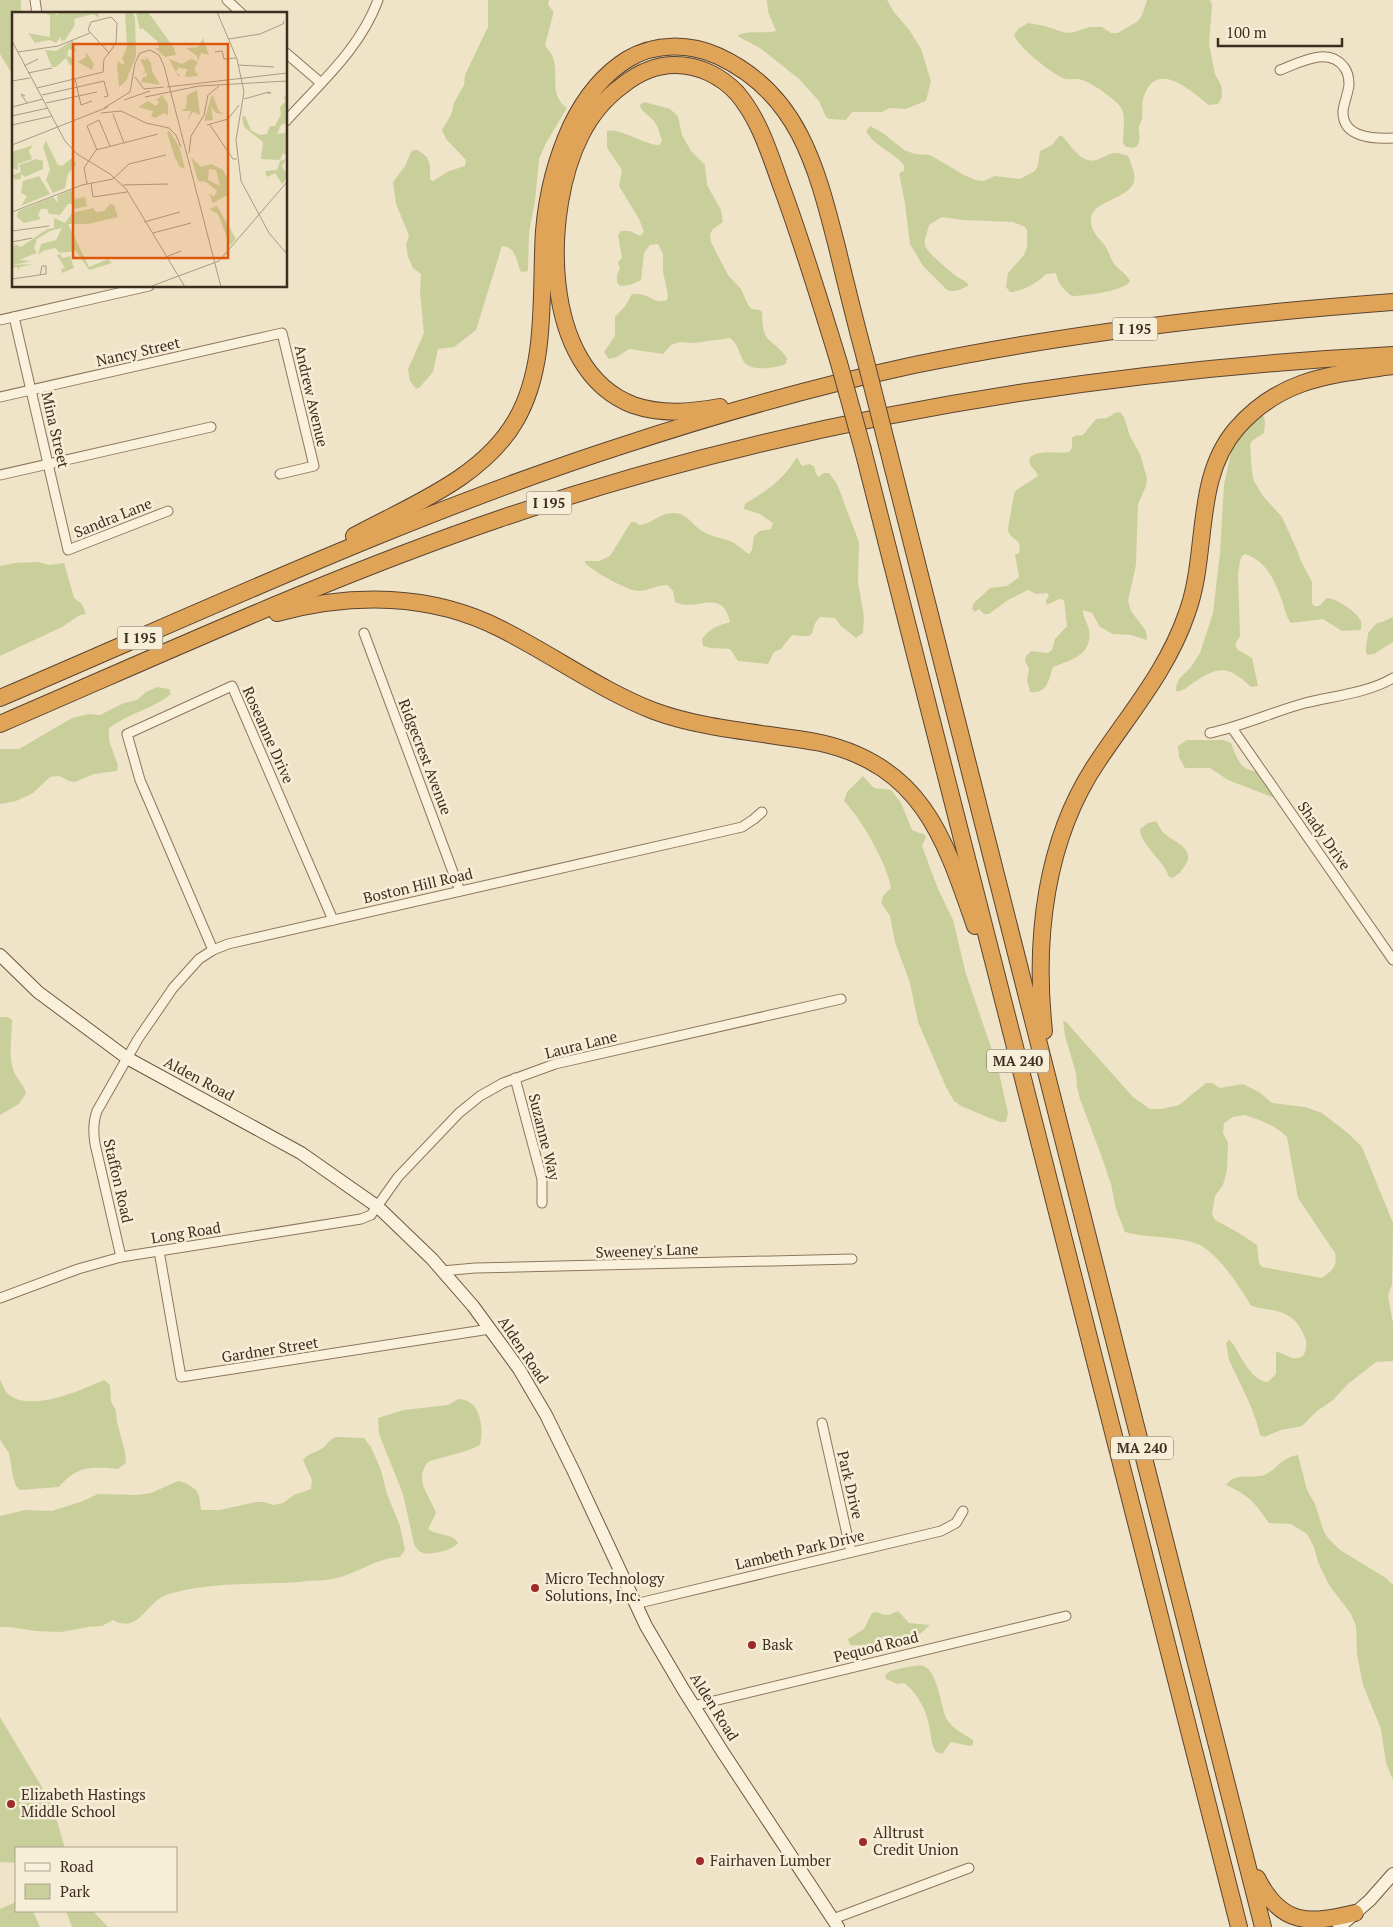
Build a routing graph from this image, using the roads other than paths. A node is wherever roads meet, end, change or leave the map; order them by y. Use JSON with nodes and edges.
{"nodes":[{"id":1,"x":227,"y":0,"type":"edge"},
{"id":2,"x":378,"y":0,"type":"edge"},
{"id":3,"x":240,"y":12,"type":"edge"},
{"id":4,"x":288,"y":55,"type":"edge"},
{"id":5,"x":1280,"y":70,"type":"dead end"},
{"id":6,"x":321,"y":83,"type":"junction"},
{"id":7,"x":288,"y":119,"type":"edge"},
{"id":8,"x":1393,"y":138,"type":"edge"},
{"id":9,"x":140,"y":288,"type":"edge"},
{"id":10,"x":1393,"y":302,"type":"edge"},
{"id":11,"x":14,"y":317,"type":"junction"},
{"id":12,"x":0,"y":320,"type":"edge"},
{"id":13,"x":282,"y":333,"type":"joint"},
{"id":14,"x":1393,"y":355,"type":"edge"},
{"id":15,"x":1393,"y":366,"type":"edge"},
{"id":16,"x":821,"y":388,"type":"junction"},
{"id":17,"x":31,"y":390,"type":"junction"},
{"id":18,"x":0,"y":397,"type":"edge"},
{"id":19,"x":211,"y":427,"type":"dead end"},
{"id":20,"x":48,"y":464,"type":"junction"},
{"id":21,"x":280,"y":474,"type":"dead end"},
{"id":22,"x":0,"y":475,"type":"edge"},
{"id":23,"x":168,"y":511,"type":"dead end"},
{"id":24,"x":68,"y":550,"type":"joint"},
{"id":25,"x":280,"y":577,"type":"junction"},
{"id":26,"x":220,"y":629,"type":"junction"},
{"id":27,"x":364,"y":633,"type":"dead end"},
{"id":28,"x":1393,"y":678,"type":"edge"},
{"id":29,"x":0,"y":698,"type":"edge"},
{"id":30,"x":0,"y":724,"type":"edge"},
{"id":31,"x":1232,"y":728,"type":"junction"},
{"id":32,"x":1210,"y":733,"type":"dead end"},
{"id":33,"x":762,"y":812,"type":"dead end"},
{"id":34,"x":460,"y":891,"type":"junction"},
{"id":35,"x":332,"y":920,"type":"junction"},
{"id":36,"x":213,"y":950,"type":"junction"},
{"id":37,"x":0,"y":955,"type":"edge"},
{"id":38,"x":1393,"y":960,"type":"edge"},
{"id":39,"x":840,"y":999,"type":"dead end"},
{"id":40,"x":1006,"y":1013,"type":"junction"},
{"id":41,"x":127,"y":1058,"type":"junction"},
{"id":42,"x":515,"y":1078,"type":"junction"},
{"id":43,"x":1050,"y":1085,"type":"junction"},
{"id":44,"x":542,"y":1203,"type":"dead end"},
{"id":45,"x":378,"y":1208,"type":"junction"},
{"id":46,"x":159,"y":1251,"type":"junction"},
{"id":47,"x":121,"y":1258,"type":"junction"},
{"id":48,"x":852,"y":1259,"type":"dead end"},
{"id":49,"x":442,"y":1271,"type":"junction"},
{"id":50,"x":0,"y":1298,"type":"edge"},
{"id":51,"x":490,"y":1329,"type":"junction"},
{"id":52,"x":822,"y":1423,"type":"dead end"},
{"id":53,"x":963,"y":1511,"type":"dead end"},
{"id":54,"x":851,"y":1552,"type":"junction"},
{"id":55,"x":635,"y":1604,"type":"junction"},
{"id":56,"x":1066,"y":1616,"type":"dead end"},
{"id":57,"x":693,"y":1706,"type":"junction"},
{"id":58,"x":1246,"y":1856,"type":"junction"},
{"id":59,"x":1221,"y":1857,"type":"junction"},
{"id":60,"x":969,"y":1868,"type":"dead end"},
{"id":61,"x":1393,"y":1874,"type":"edge"},
{"id":62,"x":1356,"y":1913,"type":"junction"},
{"id":63,"x":835,"y":1923,"type":"edge"},
{"id":64,"x":1232,"y":1927,"type":"edge"},
{"id":65,"x":1239,"y":1927,"type":"edge"},
{"id":66,"x":1263,"y":1927,"type":"edge"},
{"id":67,"x":1339,"y":1927,"type":"edge"}],
"edges":[{"from":1,"to":3,"type":"street"},
{"from":2,"to":6,"type":"street"},
{"from":4,"to":6,"type":"street"},
{"from":5,"to":8,"type":"street"},
{"from":6,"to":7,"type":"street"},
{"from":9,"to":11,"type":"street"},
{"from":10,"to":16,"type":"highway","number":"I 195"},
{"from":11,"to":12,"type":"street"},
{"from":11,"to":17,"type":"street","name":"Mina Street"},
{"from":13,"to":17,"type":"street","name":"Nancy Street"},
{"from":13,"to":21,"type":"street","name":"Andrew Avenue"},
{"from":14,"to":26,"type":"highway","number":"I 195"},
{"from":15,"to":43,"type":"highway"},
{"from":16,"to":25,"type":"highway","number":"I 195"},
{"from":16,"to":40,"type":"highway","bridge":true},
{"from":17,"to":18,"type":"street","name":"Nancy Street"},
{"from":17,"to":20,"type":"street","name":"Mina Street"},
{"from":19,"to":20,"type":"street"},
{"from":20,"to":22,"type":"street"},
{"from":20,"to":24,"type":"street","name":"Mina Street"},
{"from":23,"to":24,"type":"street","name":"Sandra Lane"},
{"from":25,"to":29,"type":"highway","number":"I 195"},
{"from":25,"to":43,"type":"highway","bridge":true},
{"from":26,"to":30,"type":"highway","number":"I 195"},
{"from":26,"to":40,"type":"highway"},
{"from":27,"to":34,"type":"street","name":"Ridgecrest Avenue"},
{"from":28,"to":31,"type":"street"},
{"from":31,"to":32,"type":"street"},
{"from":31,"to":38,"type":"street","name":"Shady Drive"},
{"from":33,"to":34,"type":"street","name":"Boston Hill Road"},
{"from":34,"to":35,"type":"street","name":"Boston Hill Road"},
{"from":35,"to":36,"type":"street","name":"Boston Hill Road"},
{"from":35,"to":36,"type":"street","name":"Roseanne Drive"},
{"from":36,"to":41,"type":"street","name":"Boston Hill Road"},
{"from":37,"to":41,"type":"main road","name":"Alden Road"},
{"from":39,"to":42,"type":"street","name":"Laura Lane"},
{"from":40,"to":59,"type":"highway","number":"MA 240"},
{"from":41,"to":45,"type":"main road","name":"Alden Road"},
{"from":41,"to":47,"type":"street","name":"Staffon Road"},
{"from":42,"to":44,"type":"street","name":"Suzanne Way"},
{"from":42,"to":45,"type":"street","name":"Laura Lane"},
{"from":43,"to":58,"type":"highway","number":"MA 240"},
{"from":45,"to":46,"type":"street","name":"Long Road"},
{"from":45,"to":49,"type":"main road","name":"Alden Road"},
{"from":46,"to":47,"type":"street","name":"Long Road"},
{"from":46,"to":51,"type":"street","name":"Gardner Street"},
{"from":47,"to":50,"type":"street","name":"Long Road"},
{"from":48,"to":49,"type":"street","name":"Sweeney's Lane"},
{"from":49,"to":51,"type":"main road","name":"Alden Road"},
{"from":51,"to":55,"type":"main road","name":"Alden Road"},
{"from":52,"to":54,"type":"street","name":"Park Drive"},
{"from":53,"to":54,"type":"street","name":"Lambeth Park Drive"},
{"from":54,"to":55,"type":"street","name":"Lambeth Park Drive"},
{"from":55,"to":57,"type":"main road","name":"Alden Road"},
{"from":56,"to":57,"type":"street","name":"Pequod Road"},
{"from":57,"to":63,"type":"main road","name":"Alden Road"},
{"from":58,"to":62,"type":"highway"},
{"from":58,"to":66,"type":"highway","number":"MA 240"},
{"from":59,"to":64,"type":"highway"},
{"from":59,"to":65,"type":"highway","number":"MA 240"},
{"from":60,"to":63,"type":"street"},
{"from":61,"to":62,"type":"main road"},
{"from":62,"to":67,"type":"main road"}]}
